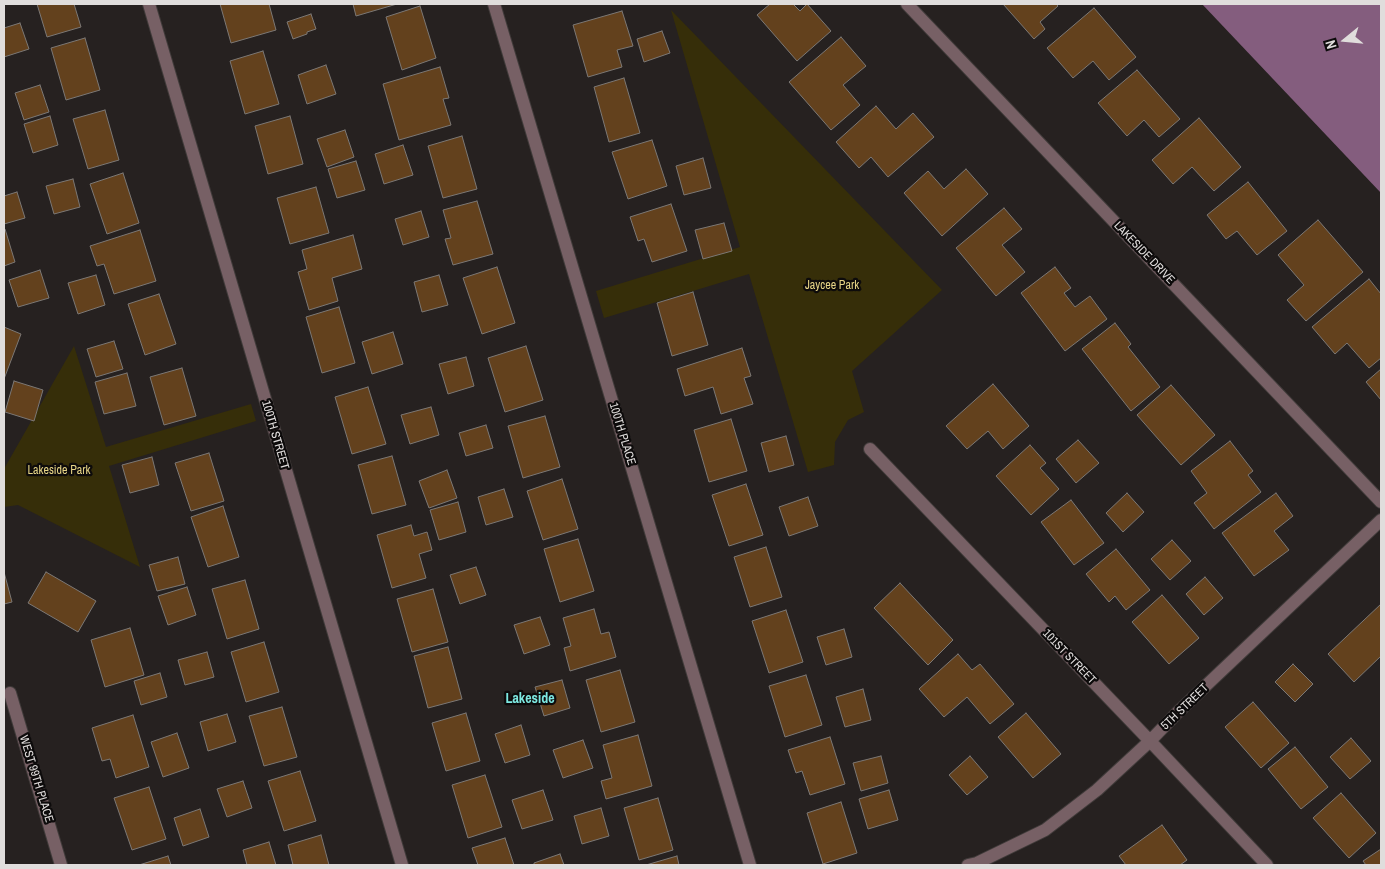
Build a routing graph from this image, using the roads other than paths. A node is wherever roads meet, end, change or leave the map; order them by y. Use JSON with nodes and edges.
{"nodes":[{"id":1,"x":149,"y":4,"type":"edge"},
{"id":2,"x":494,"y":4,"type":"edge"},
{"id":3,"x":907,"y":4,"type":"edge"},
{"id":4,"x":870,"y":449,"type":"dead end"},
{"id":5,"x":1381,"y":502,"type":"edge"},
{"id":6,"x":1381,"y":520,"type":"edge"},
{"id":7,"x":10,"y":694,"type":"dead end"},
{"id":8,"x":1150,"y":741,"type":"junction"},
{"id":9,"x":62,"y":865,"type":"edge"},
{"id":10,"x":402,"y":865,"type":"edge"},
{"id":11,"x":750,"y":865,"type":"edge"},
{"id":12,"x":968,"y":865,"type":"edge"},
{"id":13,"x":1267,"y":865,"type":"edge"}],
"edges":[{"from":1,"to":10,"type":"street","name":"100TH STREET"},
{"from":2,"to":11,"type":"street","name":"100TH PLACE"},
{"from":3,"to":5,"type":"street","name":"LAKESIDE DRIVE"},
{"from":4,"to":8,"type":"street","name":"101ST STREET"},
{"from":6,"to":8,"type":"street","name":"5TH STREET"},
{"from":7,"to":9,"type":"street","name":"WEST 99TH PLACE"},
{"from":8,"to":12,"type":"street","name":"5TH STREET"},
{"from":8,"to":13,"type":"street","name":"101ST STREET"}]}
